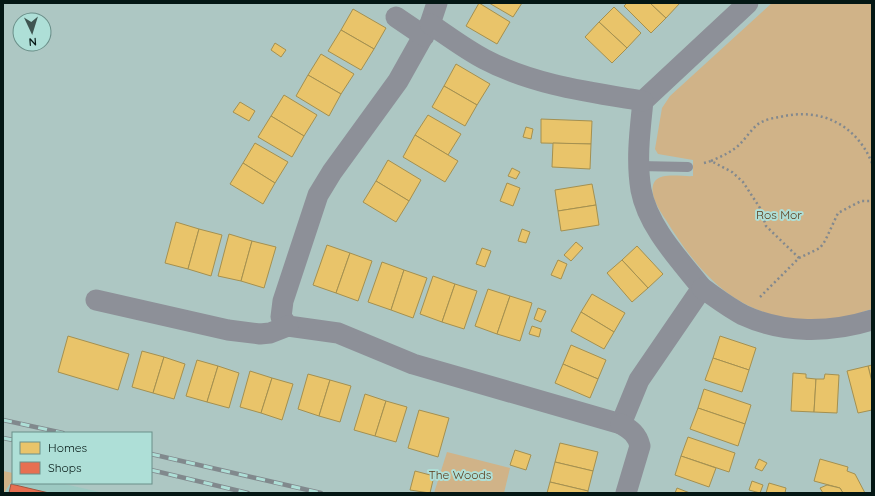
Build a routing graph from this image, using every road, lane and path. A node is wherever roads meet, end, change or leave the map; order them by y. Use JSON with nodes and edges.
{"nodes":[{"id":1,"x":437,"y":3,"type":"edge"},
{"id":2,"x":748,"y":3,"type":"edge"},
{"id":3,"x":396,"y":17,"type":"dead end"},
{"id":4,"x":427,"y":30,"type":"junction"},
{"id":5,"x":643,"y":101,"type":"junction"},
{"id":6,"x":711,"y":161,"type":"junction"},
{"id":7,"x":872,"y":163,"type":"edge"},
{"id":8,"x":639,"y":166,"type":"junction"},
{"id":9,"x":688,"y":167,"type":"joint"},
{"id":10,"x":872,"y":201,"type":"edge"},
{"id":11,"x":799,"y":258,"type":"junction"},
{"id":12,"x":702,"y":288,"type":"junction"},
{"id":13,"x":96,"y":300,"type":"dead end"},
{"id":14,"x":743,"y":315,"type":"junction"},
{"id":15,"x":872,"y":320,"type":"edge"},
{"id":16,"x":288,"y":326,"type":"junction"},
{"id":17,"x":621,"y":424,"type":"junction"},
{"id":18,"x":626,"y":493,"type":"edge"}],
"edges":[{"from":1,"to":4,"type":"street"},
{"from":2,"to":5,"type":"street"},
{"from":3,"to":4,"type":"street"},
{"from":4,"to":5,"type":"street"},
{"from":4,"to":16,"type":"street"},
{"from":5,"to":8,"type":"street"},
{"from":6,"to":7,"type":"path"},
{"from":6,"to":9,"type":"path"},
{"from":6,"to":11,"type":"path"},
{"from":8,"to":9,"type":"lane"},
{"from":8,"to":12,"type":"street"},
{"from":10,"to":11,"type":"path"},
{"from":11,"to":14,"type":"path"},
{"from":12,"to":14,"type":"street"},
{"from":12,"to":17,"type":"street"},
{"from":13,"to":16,"type":"street"},
{"from":14,"to":15,"type":"street"},
{"from":16,"to":17,"type":"street"},
{"from":17,"to":18,"type":"street"}]}
